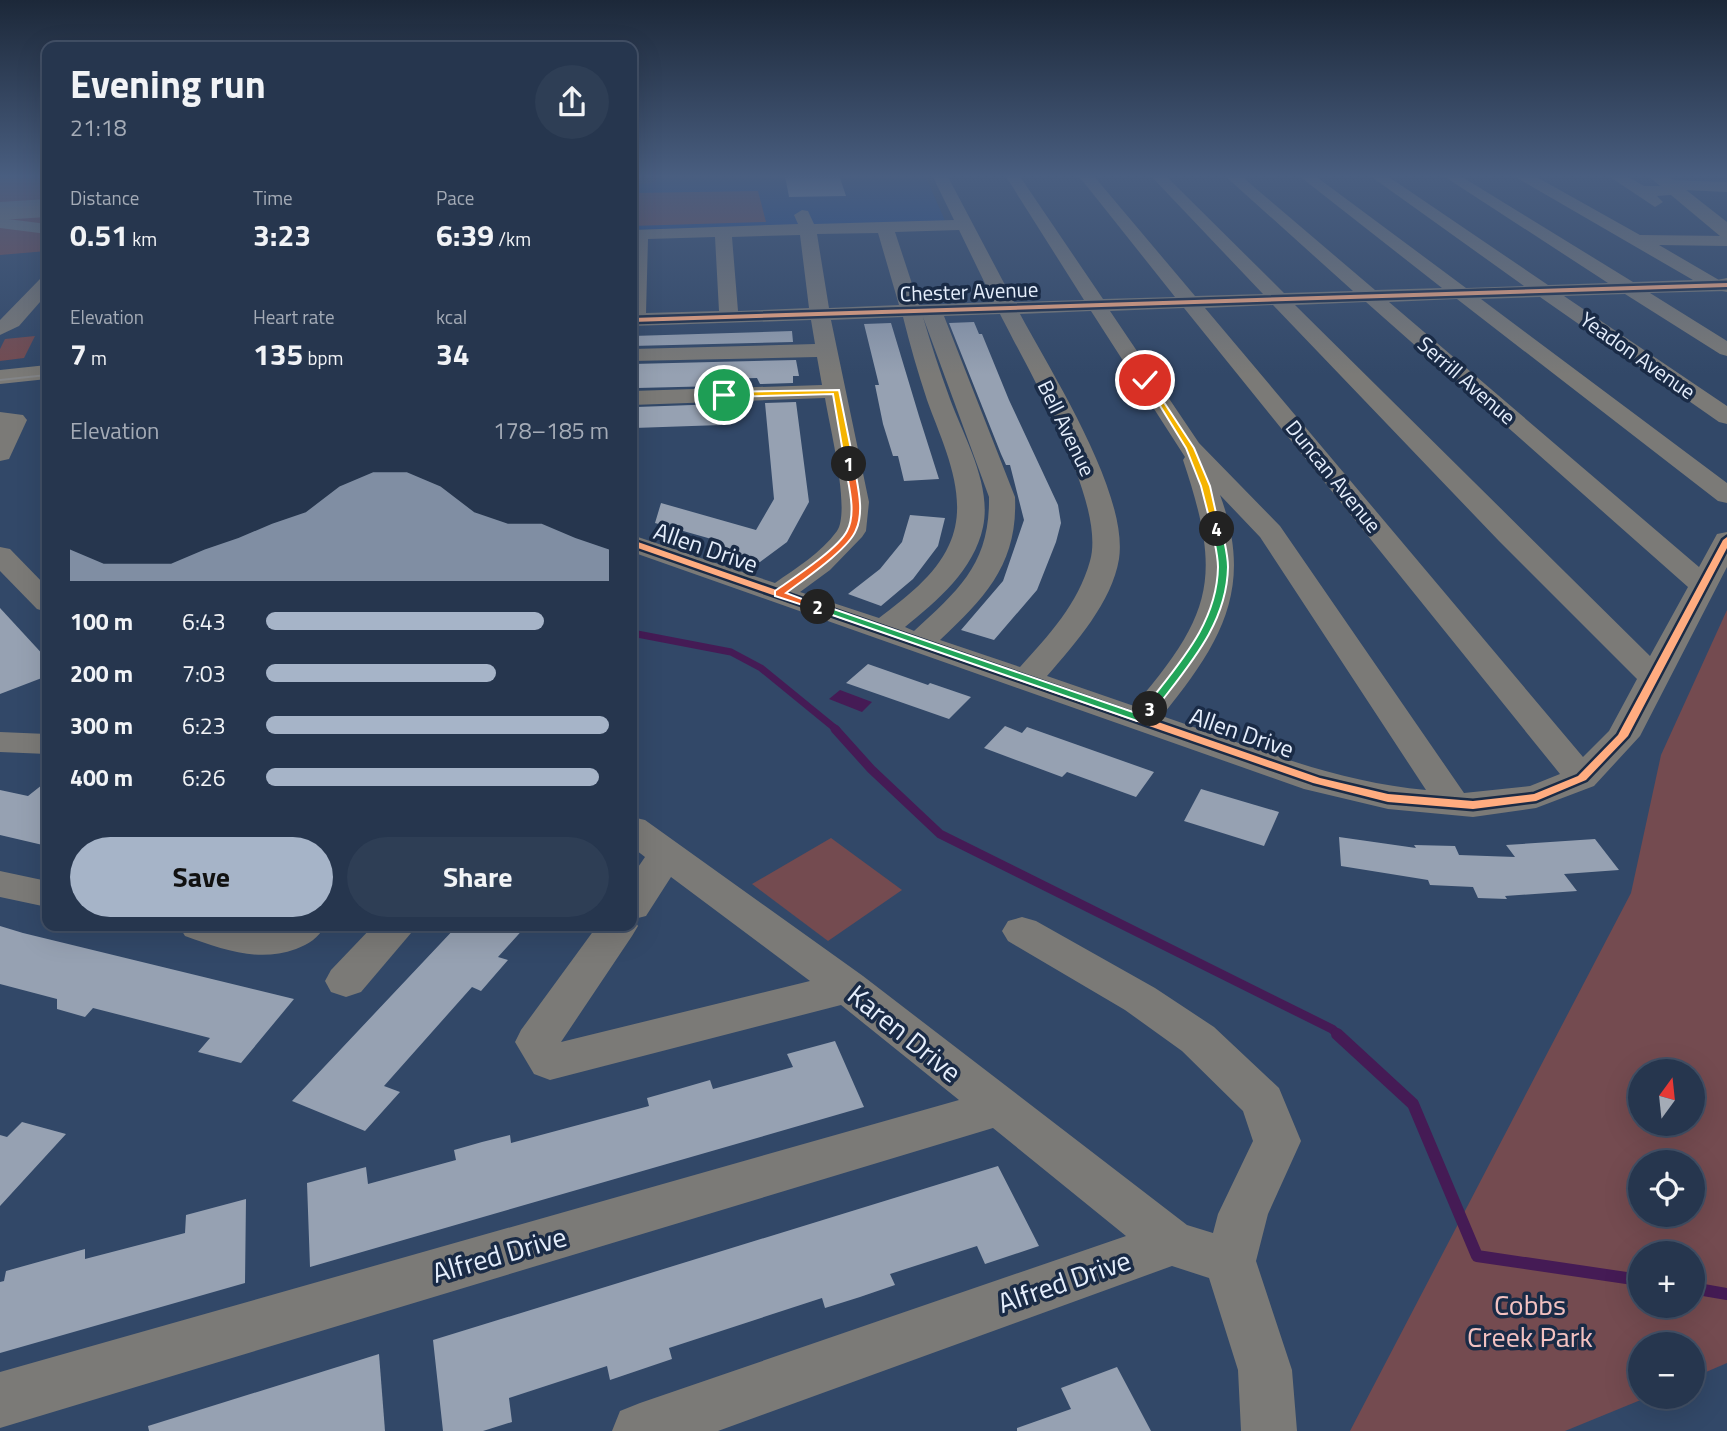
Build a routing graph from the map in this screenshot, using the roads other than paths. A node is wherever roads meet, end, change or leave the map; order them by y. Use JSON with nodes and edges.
{"nodes":[{"id":1,"x":639,"y":242,"type":"edge"},
{"id":2,"x":724,"y":242,"type":"edge"},
{"id":3,"x":808,"y":242,"type":"edge"},
{"id":4,"x":890,"y":242,"type":"edge"},
{"id":5,"x":972,"y":242,"type":"edge"},
{"id":6,"x":1055,"y":242,"type":"edge"},
{"id":7,"x":1141,"y":242,"type":"edge"},
{"id":8,"x":1223,"y":242,"type":"edge"},
{"id":9,"x":1308,"y":242,"type":"edge"},
{"id":10,"x":1391,"y":242,"type":"edge"},
{"id":11,"x":1474,"y":242,"type":"edge"},
{"id":12,"x":1554,"y":242,"type":"edge"},
{"id":13,"x":1640,"y":242,"type":"edge"},
{"id":14,"x":1692,"y":242,"type":"edge"},
{"id":15,"x":1713,"y":257,"type":"dead end"},
{"id":16,"x":637,"y":268,"type":"edge"},
{"id":17,"x":1724,"y":285,"type":"edge"},
{"id":18,"x":42,"y":289,"type":"edge"},
{"id":19,"x":1628,"y":289,"type":"junction"},
{"id":20,"x":1547,"y":292,"type":"junction"},
{"id":21,"x":1460,"y":295,"type":"junction"},
{"id":22,"x":1371,"y":297,"type":"junction"},
{"id":23,"x":1281,"y":300,"type":"junction"},
{"id":24,"x":1192,"y":303,"type":"junction"},
{"id":25,"x":1096,"y":306,"type":"junction"},
{"id":26,"x":1006,"y":309,"type":"junction"},
{"id":27,"x":921,"y":312,"type":"junction"},
{"id":28,"x":820,"y":315,"type":"junction"},
{"id":29,"x":729,"y":318,"type":"junction"},
{"id":30,"x":637,"y":320,"type":"edge"},
{"id":31,"x":0,"y":329,"type":"edge"},
{"id":32,"x":828,"y":350,"type":"junction"},
{"id":33,"x":1727,"y":350,"type":"edge"},
{"id":34,"x":637,"y":355,"type":"edge"},
{"id":35,"x":42,"y":373,"type":"edge"},
{"id":36,"x":0,"y":377,"type":"edge"},
{"id":37,"x":836,"y":391,"type":"junction"},
{"id":38,"x":637,"y":398,"type":"edge"},
{"id":39,"x":1727,"y":417,"type":"edge"},
{"id":40,"x":0,"y":419,"type":"edge"},
{"id":41,"x":1190,"y":448,"type":"junction"},
{"id":42,"x":0,"y":454,"type":"edge"},
{"id":43,"x":1727,"y":495,"type":"edge"},
{"id":44,"x":1727,"y":540,"type":"edge"},
{"id":45,"x":637,"y":545,"type":"edge"},
{"id":46,"x":0,"y":555,"type":"edge"},
{"id":47,"x":1703,"y":585,"type":"junction"},
{"id":48,"x":778,"y":594,"type":"junction"},
{"id":49,"x":42,"y":598,"type":"edge"},
{"id":50,"x":883,"y":630,"type":"junction"},
{"id":51,"x":920,"y":642,"type":"junction"},
{"id":52,"x":1654,"y":678,"type":"junction"},
{"id":53,"x":1027,"y":679,"type":"junction"},
{"id":54,"x":1141,"y":719,"type":"junction"},
{"id":55,"x":0,"y":742,"type":"edge"},
{"id":56,"x":42,"y":744,"type":"edge"},
{"id":57,"x":1582,"y":778,"type":"junction"},
{"id":58,"x":1453,"y":803,"type":"junction"},
{"id":59,"x":637,"y":833,"type":"edge"},
{"id":60,"x":667,"y":854,"type":"junction"},
{"id":61,"x":0,"y":884,"type":"edge"},
{"id":62,"x":42,"y":893,"type":"edge"},
{"id":63,"x":637,"y":899,"type":"edge"},
{"id":64,"x":215,"y":931,"type":"edge"},
{"id":65,"x":297,"y":931,"type":"edge"},
{"id":66,"x":392,"y":931,"type":"edge"},
{"id":67,"x":615,"y":931,"type":"edge"},
{"id":68,"x":1022,"y":931,"type":"dead end"},
{"id":69,"x":346,"y":981,"type":"dead end"},
{"id":70,"x":848,"y":987,"type":"junction"},
{"id":71,"x":998,"y":1108,"type":"junction"},
{"id":72,"x":1172,"y":1243,"type":"junction"},
{"id":73,"x":1230,"y":1261,"type":"junction"},
{"id":74,"x":0,"y":1400,"type":"edge"},
{"id":75,"x":639,"y":1431,"type":"edge"},
{"id":76,"x":1269,"y":1431,"type":"edge"}],
"edges":[{"from":1,"to":16,"type":"street"},
{"from":2,"to":29,"type":"street"},
{"from":3,"to":28,"type":"street"},
{"from":4,"to":27,"type":"street"},
{"from":5,"to":26,"type":"street","name":"Bell Avenue"},
{"from":6,"to":25,"type":"street"},
{"from":7,"to":24,"type":"street","name":"Duncan Avenue"},
{"from":8,"to":23,"type":"street"},
{"from":9,"to":22,"type":"street","name":"Serrill Avenue"},
{"from":10,"to":21,"type":"street"},
{"from":11,"to":20,"type":"street","name":"Yeadon Avenue"},
{"from":12,"to":19,"type":"street"},
{"from":13,"to":17,"type":"street"},
{"from":14,"to":15,"type":"street"},
{"from":17,"to":19,"type":"street","name":"Chester Avenue"},
{"from":18,"to":31,"type":"street"},
{"from":19,"to":20,"type":"street","name":"Chester Avenue"},
{"from":19,"to":33,"type":"street"},
{"from":20,"to":21,"type":"street","name":"Chester Avenue"},
{"from":20,"to":39,"type":"street","name":"Yeadon Avenue"},
{"from":21,"to":22,"type":"street","name":"Chester Avenue"},
{"from":21,"to":43,"type":"street"},
{"from":22,"to":23,"type":"street","name":"Chester Avenue"},
{"from":22,"to":47,"type":"street","name":"Serrill Avenue"},
{"from":23,"to":24,"type":"street","name":"Chester Avenue"},
{"from":23,"to":52,"type":"street"},
{"from":24,"to":25,"type":"street","name":"Chester Avenue"},
{"from":24,"to":57,"type":"street","name":"Duncan Avenue"},
{"from":25,"to":26,"type":"street","name":"Chester Avenue"},
{"from":25,"to":41,"type":"street"},
{"from":26,"to":27,"type":"street","name":"Chester Avenue"},
{"from":26,"to":53,"type":"street","name":"Bell Avenue"},
{"from":27,"to":28,"type":"street","name":"Chester Avenue"},
{"from":27,"to":50,"type":"street"},
{"from":27,"to":51,"type":"street"},
{"from":28,"to":29,"type":"street","name":"Chester Avenue"},
{"from":28,"to":32,"type":"street"},
{"from":29,"to":30,"type":"street","name":"Chester Avenue"},
{"from":32,"to":34,"type":"street"},
{"from":32,"to":37,"type":"street"},
{"from":35,"to":36,"type":"street"},
{"from":37,"to":38,"type":"street"},
{"from":37,"to":48,"type":"street"},
{"from":40,"to":42,"type":"street"},
{"from":41,"to":54,"type":"street"},
{"from":41,"to":58,"type":"street"},
{"from":44,"to":47,"type":"street","name":"Allen Drive"},
{"from":45,"to":48,"type":"street","name":"Allen Drive"},
{"from":46,"to":49,"type":"street"},
{"from":47,"to":52,"type":"street","name":"Allen Drive"},
{"from":48,"to":50,"type":"street","name":"Allen Drive"},
{"from":50,"to":51,"type":"street","name":"Allen Drive"},
{"from":51,"to":53,"type":"street","name":"Allen Drive"},
{"from":52,"to":57,"type":"street","name":"Allen Drive"},
{"from":53,"to":54,"type":"street","name":"Allen Drive"},
{"from":54,"to":58,"type":"street","name":"Allen Drive"},
{"from":55,"to":56,"type":"street"},
{"from":57,"to":58,"type":"street","name":"Allen Drive"},
{"from":59,"to":60,"type":"street","name":"Karen Drive"},
{"from":60,"to":63,"type":"street"},
{"from":60,"to":70,"type":"street","name":"Karen Drive"},
{"from":61,"to":62,"type":"street"},
{"from":64,"to":65,"type":"street"},
{"from":66,"to":69,"type":"street"},
{"from":67,"to":70,"type":"street"},
{"from":68,"to":73,"type":"street"},
{"from":70,"to":71,"type":"street","name":"Karen Drive"},
{"from":71,"to":72,"type":"street","name":"Karen Drive"},
{"from":71,"to":74,"type":"street","name":"Alfred Drive"},
{"from":72,"to":73,"type":"street"},
{"from":72,"to":75,"type":"street","name":"Alfred Drive"},
{"from":73,"to":76,"type":"street"}]}
